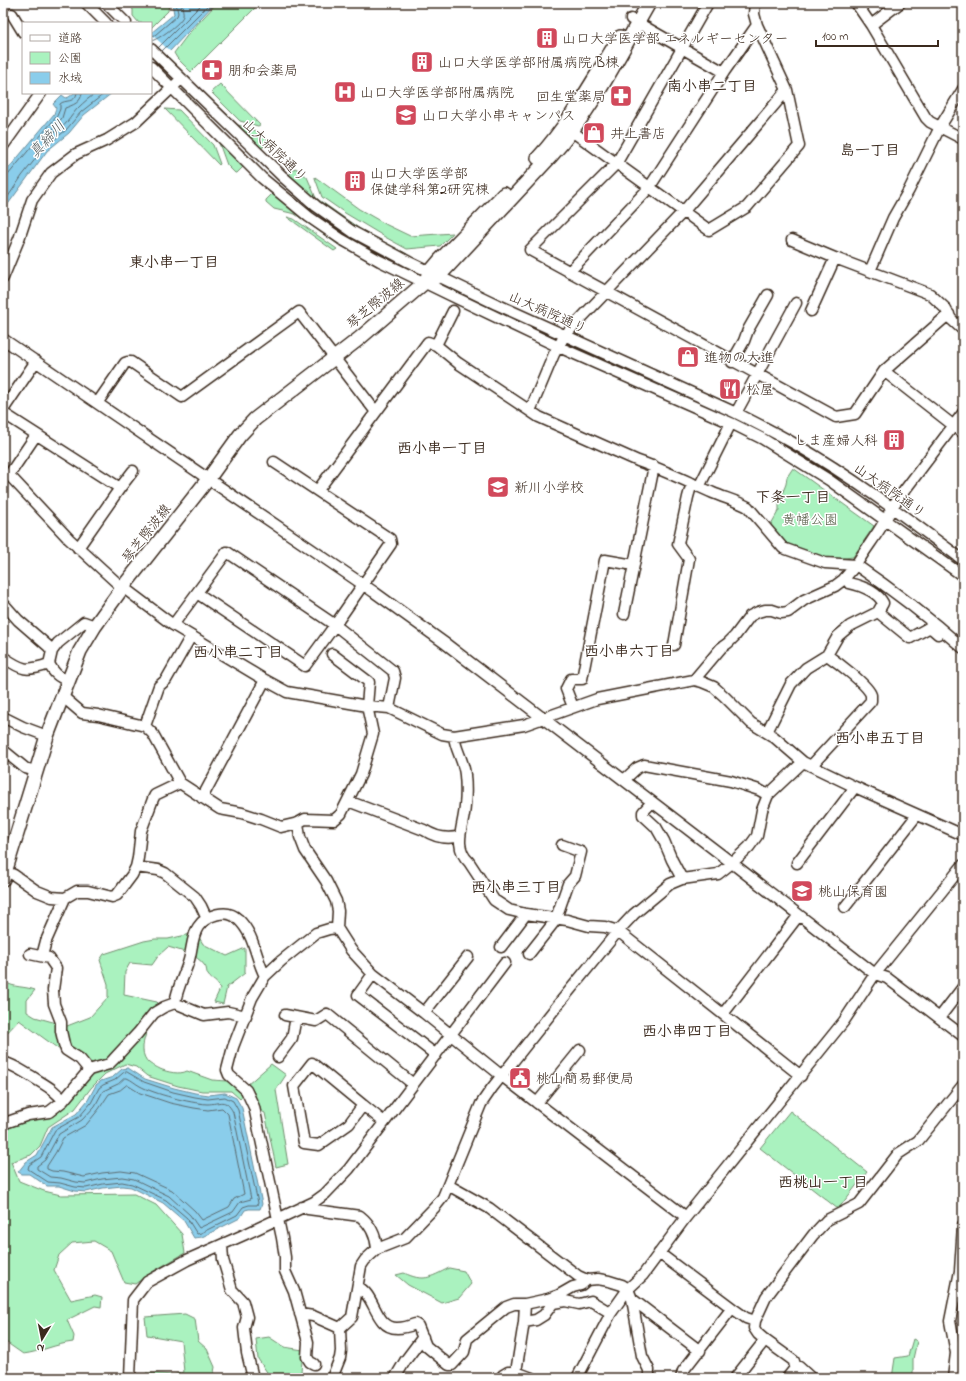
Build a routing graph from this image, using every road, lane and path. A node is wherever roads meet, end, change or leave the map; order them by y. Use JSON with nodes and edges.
{"nodes":[{"id":1,"x":86,"y":3,"type":"edge"},
{"id":2,"x":640,"y":3,"type":"edge"},
{"id":3,"x":649,"y":3,"type":"edge"},
{"id":4,"x":708,"y":3,"type":"edge"},
{"id":5,"x":755,"y":3,"type":"edge"},
{"id":6,"x":856,"y":3,"type":"edge"},
{"id":7,"x":900,"y":3,"type":"edge"},
{"id":8,"x":109,"y":4,"type":"edge"},
{"id":9,"x":12,"y":14,"type":"dead end"},
{"id":10,"x":634,"y":20,"type":"junction"},
{"id":11,"x":100,"y":21,"type":"edge"},
{"id":12,"x":125,"y":22,"type":"edge"},
{"id":13,"x":757,"y":25,"type":"junction"},
{"id":14,"x":871,"y":25,"type":"junction"},
{"id":15,"x":22,"y":30,"type":"edge"},
{"id":16,"x":682,"y":48,"type":"junction"},
{"id":17,"x":152,"y":50,"type":"edge"},
{"id":18,"x":154,"y":69,"type":"edge"},
{"id":19,"x":724,"y":72,"type":"junction"},
{"id":20,"x":181,"y":79,"type":"junction"},
{"id":21,"x":173,"y":88,"type":"junction"},
{"id":22,"x":963,"y":89,"type":"edge"},
{"id":23,"x":787,"y":90,"type":"junction"},
{"id":24,"x":40,"y":94,"type":"edge"},
{"id":25,"x":568,"y":128,"type":"junction"},
{"id":26,"x":940,"y":128,"type":"junction"},
{"id":27,"x":963,"y":139,"type":"edge"},
{"id":28,"x":3,"y":146,"type":"edge"},
{"id":29,"x":616,"y":164,"type":"junction"},
{"id":30,"x":649,"y":188,"type":"junction"},
{"id":31,"x":683,"y":212,"type":"junction"},
{"id":32,"x":792,"y":240,"type":"dead end"},
{"id":33,"x":836,"y":258,"type":"junction"},
{"id":34,"x":870,"y":271,"type":"junction"},
{"id":35,"x":568,"y":272,"type":"junction"},
{"id":36,"x":431,"y":277,"type":"junction"},
{"id":37,"x":3,"y":278,"type":"edge"},
{"id":38,"x":606,"y":293,"type":"junction"},
{"id":39,"x":768,"y":295,"type":"dead end"},
{"id":40,"x":796,"y":303,"type":"dead end"},
{"id":41,"x":453,"y":311,"type":"dead end"},
{"id":42,"x":810,"y":312,"type":"dead end"},
{"id":43,"x":949,"y":314,"type":"junction"},
{"id":44,"x":963,"y":330,"type":"edge"},
{"id":45,"x":565,"y":336,"type":"junction"},
{"id":46,"x":3,"y":339,"type":"edge"},
{"id":47,"x":436,"y":345,"type":"junction"},
{"id":48,"x":559,"y":347,"type":"junction"},
{"id":49,"x":334,"y":358,"type":"junction"},
{"id":50,"x":36,"y":361,"type":"junction"},
{"id":51,"x":732,"y":362,"type":"junction"},
{"id":52,"x":884,"y":371,"type":"junction"},
{"id":53,"x":757,"y":375,"type":"junction"},
{"id":54,"x":98,"y":402,"type":"junction"},
{"id":55,"x":530,"y":411,"type":"junction"},
{"id":56,"x":3,"y":412,"type":"edge"},
{"id":57,"x":376,"y":412,"type":"junction"},
{"id":58,"x":736,"y":413,"type":"junction"},
{"id":59,"x":963,"y":413,"type":"edge"},
{"id":60,"x":731,"y":423,"type":"junction"},
{"id":61,"x":954,"y":425,"type":"junction"},
{"id":62,"x":963,"y":433,"type":"edge"},
{"id":63,"x":36,"y":435,"type":"junction"},
{"id":64,"x":274,"y":462,"type":"dead end"},
{"id":65,"x":654,"y":466,"type":"junction"},
{"id":66,"x":133,"y":471,"type":"dead end"},
{"id":67,"x":209,"y":478,"type":"junction"},
{"id":68,"x":696,"y":485,"type":"junction"},
{"id":69,"x":120,"y":488,"type":"junction"},
{"id":70,"x":318,"y":490,"type":"junction"},
{"id":71,"x":892,"y":507,"type":"junction"},
{"id":72,"x":887,"y":520,"type":"junction"},
{"id":73,"x":78,"y":548,"type":"junction"},
{"id":74,"x":963,"y":560,"type":"edge"},
{"id":75,"x":634,"y":565,"type":"junction"},
{"id":76,"x":856,"y":565,"type":"junction"},
{"id":77,"x":963,"y":576,"type":"edge"},
{"id":78,"x":849,"y":583,"type":"dead end"},
{"id":79,"x":364,"y":584,"type":"junction"},
{"id":80,"x":123,"y":587,"type":"junction"},
{"id":81,"x":197,"y":593,"type":"junction"},
{"id":82,"x":3,"y":603,"type":"edge"},
{"id":83,"x":878,"y":612,"type":"junction"},
{"id":84,"x":624,"y":614,"type":"dead end"},
{"id":85,"x":173,"y":625,"type":"junction"},
{"id":86,"x":335,"y":625,"type":"junction"},
{"id":87,"x":95,"y":626,"type":"junction"},
{"id":88,"x":191,"y":636,"type":"junction"},
{"id":89,"x":953,"y":639,"type":"junction"},
{"id":90,"x":674,"y":645,"type":"dead end"},
{"id":91,"x":963,"y":648,"type":"edge"},
{"id":92,"x":52,"y":651,"type":"junction"},
{"id":93,"x":332,"y":654,"type":"dead end"},
{"id":94,"x":827,"y":655,"type":"junction"},
{"id":95,"x":3,"y":657,"type":"edge"},
{"id":96,"x":49,"y":664,"type":"junction"},
{"id":97,"x":67,"y":680,"type":"junction"},
{"id":98,"x":264,"y":680,"type":"junction"},
{"id":99,"x":694,"y":680,"type":"junction"},
{"id":100,"x":62,"y":696,"type":"junction"},
{"id":101,"x":367,"y":706,"type":"junction"},
{"id":102,"x":574,"y":707,"type":"junction"},
{"id":103,"x":389,"y":708,"type":"junction"},
{"id":104,"x":3,"y":717,"type":"edge"},
{"id":105,"x":543,"y":719,"type":"junction"},
{"id":106,"x":145,"y":726,"type":"junction"},
{"id":107,"x":767,"y":732,"type":"junction"},
{"id":108,"x":47,"y":736,"type":"junction"},
{"id":109,"x":454,"y":736,"type":"junction"},
{"id":110,"x":3,"y":750,"type":"edge"},
{"id":111,"x":807,"y":764,"type":"junction"},
{"id":112,"x":36,"y":771,"type":"junction"},
{"id":113,"x":624,"y":780,"type":"junction"},
{"id":114,"x":180,"y":783,"type":"junction"},
{"id":115,"x":855,"y":787,"type":"junction"},
{"id":116,"x":768,"y":795,"type":"junction"},
{"id":117,"x":202,"y":798,"type":"junction"},
{"id":118,"x":348,"y":801,"type":"junction"},
{"id":119,"x":652,"y":802,"type":"junction"},
{"id":120,"x":917,"y":815,"type":"junction"},
{"id":121,"x":298,"y":823,"type":"junction"},
{"id":122,"x":963,"y":835,"type":"edge"},
{"id":123,"x":460,"y":836,"type":"junction"},
{"id":124,"x":562,"y":845,"type":"dead end"},
{"id":125,"x":732,"y":863,"type":"junction"},
{"id":126,"x":797,"y":863,"type":"dead end"},
{"id":127,"x":963,"y":865,"type":"edge"},
{"id":128,"x":136,"y":867,"type":"junction"},
{"id":129,"x":4,"y":875,"type":"edge"},
{"id":130,"x":682,"y":879,"type":"junction"},
{"id":131,"x":64,"y":898,"type":"junction"},
{"id":132,"x":845,"y":908,"type":"dead end"},
{"id":133,"x":526,"y":914,"type":"junction"},
{"id":134,"x":799,"y":915,"type":"junction"},
{"id":135,"x":556,"y":918,"type":"junction"},
{"id":136,"x":207,"y":919,"type":"junction"},
{"id":137,"x":337,"y":928,"type":"junction"},
{"id":138,"x":618,"y":931,"type":"junction"},
{"id":139,"x":501,"y":947,"type":"dead end"},
{"id":140,"x":30,"y":954,"type":"dead end"},
{"id":141,"x":529,"y":954,"type":"dead end"},
{"id":142,"x":42,"y":956,"type":"junction"},
{"id":143,"x":468,"y":957,"type":"dead end"},
{"id":144,"x":505,"y":963,"type":"dead end"},
{"id":145,"x":373,"y":974,"type":"junction"},
{"id":146,"x":875,"y":974,"type":"junction"},
{"id":147,"x":265,"y":976,"type":"junction"},
{"id":148,"x":963,"y":987,"type":"edge"},
{"id":149,"x":175,"y":1003,"type":"junction"},
{"id":150,"x":424,"y":1013,"type":"junction"},
{"id":151,"x":285,"y":1014,"type":"dead end"},
{"id":152,"x":723,"y":1014,"type":"junction"},
{"id":153,"x":246,"y":1016,"type":"junction"},
{"id":154,"x":296,"y":1017,"type":"junction"},
{"id":155,"x":940,"y":1018,"type":"junction"},
{"id":156,"x":451,"y":1036,"type":"junction"},
{"id":157,"x":963,"y":1036,"type":"edge"},
{"id":158,"x":580,"y":1050,"type":"dead end"},
{"id":159,"x":436,"y":1055,"type":"junction"},
{"id":160,"x":278,"y":1057,"type":"dead end"},
{"id":161,"x":3,"y":1062,"type":"edge"},
{"id":162,"x":88,"y":1070,"type":"junction"},
{"id":163,"x":502,"y":1076,"type":"junction"},
{"id":164,"x":801,"y":1076,"type":"junction"},
{"id":165,"x":414,"y":1084,"type":"junction"},
{"id":166,"x":963,"y":1085,"type":"edge"},
{"id":167,"x":63,"y":1101,"type":"junction"},
{"id":168,"x":538,"y":1103,"type":"junction"},
{"id":169,"x":363,"y":1105,"type":"junction"},
{"id":170,"x":384,"y":1122,"type":"junction"},
{"id":171,"x":5,"y":1123,"type":"dead end"},
{"id":172,"x":448,"y":1185,"type":"junction"},
{"id":173,"x":302,"y":1207,"type":"junction"},
{"id":174,"x":686,"y":1217,"type":"junction"},
{"id":175,"x":278,"y":1219,"type":"junction"},
{"id":176,"x":963,"y":1224,"type":"edge"},
{"id":177,"x":222,"y":1245,"type":"junction"},
{"id":178,"x":377,"y":1249,"type":"junction"},
{"id":179,"x":659,"y":1253,"type":"junction"},
{"id":180,"x":587,"y":1280,"type":"junction"},
{"id":181,"x":358,"y":1287,"type":"junction"},
{"id":182,"x":630,"y":1294,"type":"junction"},
{"id":183,"x":525,"y":1304,"type":"junction"},
{"id":184,"x":732,"y":1308,"type":"junction"},
{"id":185,"x":611,"y":1313,"type":"junction"},
{"id":186,"x":300,"y":1314,"type":"junction"},
{"id":187,"x":755,"y":1321,"type":"junction"},
{"id":188,"x":524,"y":1322,"type":"junction"},
{"id":189,"x":340,"y":1328,"type":"junction"},
{"id":190,"x":423,"y":1337,"type":"junction"},
{"id":191,"x":765,"y":1340,"type":"junction"},
{"id":192,"x":959,"y":1345,"type":"edge"},
{"id":193,"x":700,"y":1351,"type":"junction"},
{"id":194,"x":314,"y":1364,"type":"dead end"},
{"id":195,"x":795,"y":1365,"type":"junction"},
{"id":196,"x":516,"y":1372,"type":"junction"},
{"id":197,"x":130,"y":1378,"type":"edge"},
{"id":198,"x":253,"y":1378,"type":"edge"},
{"id":199,"x":332,"y":1378,"type":"edge"},
{"id":200,"x":395,"y":1378,"type":"edge"},
{"id":201,"x":503,"y":1378,"type":"edge"},
{"id":202,"x":532,"y":1378,"type":"edge"},
{"id":203,"x":577,"y":1378,"type":"edge"},
{"id":204,"x":649,"y":1378,"type":"edge"},
{"id":205,"x":681,"y":1378,"type":"edge"},
{"id":206,"x":735,"y":1378,"type":"edge"},
{"id":207,"x":787,"y":1378,"type":"edge"},
{"id":208,"x":811,"y":1378,"type":"edge"},
{"id":209,"x":952,"y":1378,"type":"edge"}],
"edges":[{"from":1,"to":11,"type":"street"},
{"from":2,"to":10,"type":"main road","name":"琴芝際波線"},
{"from":3,"to":10,"type":"main road","name":"琴芝際波線"},
{"from":4,"to":16,"type":"street"},
{"from":5,"to":13,"type":"street"},
{"from":6,"to":14,"type":"street"},
{"from":7,"to":14,"type":"street"},
{"from":8,"to":11,"type":"street"},
{"from":8,"to":12,"type":"street"},
{"from":9,"to":15,"type":"street"},
{"from":10,"to":16,"type":"street"},
{"from":10,"to":25,"type":"main road","name":"琴芝際波線"},
{"from":13,"to":19,"type":"street"},
{"from":13,"to":23,"type":"street"},
{"from":14,"to":26,"type":"street"},
{"from":16,"to":19,"type":"street"},
{"from":16,"to":29,"type":"street"},
{"from":17,"to":20,"type":"street","name":"山大病院通り"},
{"from":18,"to":21,"type":"street","name":"山大病院通り"},
{"from":19,"to":30,"type":"street"},
{"from":20,"to":21,"type":"street"},
{"from":20,"to":36,"type":"street","name":"山大病院通り"},
{"from":21,"to":36,"type":"street","name":"山大病院通り"},
{"from":21,"to":37,"type":"street"},
{"from":22,"to":26,"type":"street"},
{"from":23,"to":31,"type":"street"},
{"from":23,"to":31,"type":"street"},
{"from":24,"to":28,"type":"street"},
{"from":25,"to":29,"type":"street"},
{"from":25,"to":36,"type":"main road","name":"琴芝際波線"},
{"from":26,"to":27,"type":"street"},
{"from":26,"to":34,"type":"street"},
{"from":29,"to":30,"type":"street"},
{"from":29,"to":35,"type":"street"},
{"from":30,"to":31,"type":"street"},
{"from":30,"to":35,"type":"street"},
{"from":31,"to":38,"type":"street"},
{"from":32,"to":33,"type":"street"},
{"from":33,"to":34,"type":"street"},
{"from":33,"to":42,"type":"street"},
{"from":34,"to":43,"type":"street"},
{"from":35,"to":38,"type":"street"},
{"from":36,"to":45,"type":"street","name":"山大病院通り"},
{"from":36,"to":48,"type":"street","name":"山大病院通り"},
{"from":36,"to":49,"type":"main road","name":"琴芝際波線"},
{"from":38,"to":45,"type":"street"},
{"from":38,"to":51,"type":"street"},
{"from":39,"to":51,"type":"street"},
{"from":40,"to":53,"type":"street"},
{"from":41,"to":47,"type":"street"},
{"from":43,"to":44,"type":"street"},
{"from":43,"to":52,"type":"street"},
{"from":45,"to":48,"type":"street"},
{"from":45,"to":58,"type":"street","name":"山大病院通り"},
{"from":46,"to":50,"type":"street"},
{"from":47,"to":55,"type":"street"},
{"from":47,"to":57,"type":"street"},
{"from":48,"to":55,"type":"street"},
{"from":48,"to":60,"type":"street","name":"山大病院通り"},
{"from":49,"to":54,"type":"street"},
{"from":49,"to":57,"type":"street"},
{"from":49,"to":67,"type":"main road","name":"琴芝際波線"},
{"from":50,"to":54,"type":"street"},
{"from":50,"to":56,"type":"street"},
{"from":51,"to":53,"type":"street"},
{"from":52,"to":53,"type":"street"},
{"from":52,"to":61,"type":"street"},
{"from":53,"to":58,"type":"street"},
{"from":54,"to":67,"type":"street"},
{"from":55,"to":65,"type":"street"},
{"from":56,"to":63,"type":"street"},
{"from":57,"to":70,"type":"street"},
{"from":58,"to":71,"type":"street","name":"山大病院通り"},
{"from":59,"to":61,"type":"street"},
{"from":60,"to":68,"type":"street"},
{"from":60,"to":72,"type":"street","name":"山大病院通り"},
{"from":61,"to":62,"type":"street"},
{"from":61,"to":71,"type":"street"},
{"from":63,"to":69,"type":"street"},
{"from":63,"to":73,"type":"street"},
{"from":64,"to":70,"type":"street"},
{"from":65,"to":68,"type":"street"},
{"from":65,"to":75,"type":"street"},
{"from":66,"to":69,"type":"street"},
{"from":67,"to":79,"type":"street"},
{"from":67,"to":80,"type":"main road","name":"琴芝際波線"},
{"from":68,"to":76,"type":"street"},
{"from":68,"to":90,"type":"street"},
{"from":69,"to":73,"type":"street"},
{"from":70,"to":79,"type":"street"},
{"from":71,"to":72,"type":"street"},
{"from":71,"to":74,"type":"street","name":"山大病院通り"},
{"from":72,"to":76,"type":"street"},
{"from":72,"to":77,"type":"street","name":"山大病院通り"},
{"from":73,"to":80,"type":"street"},
{"from":75,"to":84,"type":"street"},
{"from":75,"to":102,"type":"street"},
{"from":76,"to":89,"type":"street"},
{"from":76,"to":99,"type":"street"},
{"from":78,"to":83,"type":"street"},
{"from":79,"to":86,"type":"street"},
{"from":79,"to":105,"type":"street"},
{"from":80,"to":85,"type":"street"},
{"from":80,"to":87,"type":"main road","name":"琴芝際波線"},
{"from":81,"to":85,"type":"street"},
{"from":81,"to":86,"type":"street"},
{"from":81,"to":86,"type":"street"},
{"from":82,"to":92,"type":"street"},
{"from":83,"to":89,"type":"street"},
{"from":83,"to":94,"type":"street"},
{"from":85,"to":88,"type":"street"},
{"from":86,"to":103,"type":"street"},
{"from":87,"to":92,"type":"street"},
{"from":87,"to":97,"type":"main road","name":"琴芝際波線"},
{"from":88,"to":98,"type":"street"},
{"from":88,"to":106,"type":"street"},
{"from":89,"to":91,"type":"street"},
{"from":92,"to":96,"type":"street"},
{"from":93,"to":101,"type":"street"},
{"from":94,"to":107,"type":"street"},
{"from":94,"to":111,"type":"street"},
{"from":95,"to":96,"type":"street"},
{"from":96,"to":97,"type":"street"},
{"from":97,"to":100,"type":"main road","name":"琴芝際波線"},
{"from":98,"to":101,"type":"street"},
{"from":98,"to":117,"type":"street"},
{"from":99,"to":102,"type":"street"},
{"from":99,"to":107,"type":"street"},
{"from":100,"to":106,"type":"street"},
{"from":100,"to":108,"type":"main road","name":"琴芝際波線"},
{"from":101,"to":103,"type":"street"},
{"from":101,"to":118,"type":"street"},
{"from":102,"to":105,"type":"street"},
{"from":103,"to":109,"type":"street"},
{"from":104,"to":108,"type":"street"},
{"from":105,"to":109,"type":"street"},
{"from":105,"to":113,"type":"street"},
{"from":106,"to":114,"type":"street"},
{"from":107,"to":111,"type":"street"},
{"from":108,"to":112,"type":"main road","name":"琴芝際波線"},
{"from":109,"to":123,"type":"street"},
{"from":110,"to":112,"type":"street"},
{"from":111,"to":115,"type":"street"},
{"from":111,"to":116,"type":"street"},
{"from":112,"to":129,"type":"main road","name":"琴芝際波線"},
{"from":113,"to":116,"type":"street"},
{"from":113,"to":119,"type":"street"},
{"from":114,"to":117,"type":"street"},
{"from":114,"to":128,"type":"street"},
{"from":115,"to":120,"type":"street"},
{"from":115,"to":126,"type":"street"},
{"from":116,"to":125,"type":"street"},
{"from":117,"to":121,"type":"street"},
{"from":118,"to":121,"type":"street"},
{"from":118,"to":123,"type":"street"},
{"from":119,"to":125,"type":"street"},
{"from":119,"to":130,"type":"street"},
{"from":120,"to":122,"type":"street"},
{"from":120,"to":132,"type":"street"},
{"from":121,"to":137,"type":"street"},
{"from":123,"to":133,"type":"street"},
{"from":124,"to":135,"type":"street"},
{"from":125,"to":130,"type":"street"},
{"from":125,"to":134,"type":"street"},
{"from":127,"to":146,"type":"street"},
{"from":128,"to":131,"type":"street"},
{"from":128,"to":136,"type":"street"},
{"from":129,"to":131,"type":"street"},
{"from":130,"to":138,"type":"street"},
{"from":131,"to":142,"type":"street"},
{"from":133,"to":135,"type":"street"},
{"from":133,"to":139,"type":"street"},
{"from":134,"to":146,"type":"street"},
{"from":134,"to":152,"type":"street"},
{"from":135,"to":138,"type":"street"},
{"from":135,"to":141,"type":"street"},
{"from":136,"to":147,"type":"street"},
{"from":136,"to":149,"type":"street"},
{"from":137,"to":145,"type":"street"},
{"from":137,"to":147,"type":"street"},
{"from":138,"to":152,"type":"street"},
{"from":138,"to":163,"type":"street"},
{"from":140,"to":142,"type":"street"},
{"from":142,"to":162,"type":"street"},
{"from":143,"to":150,"type":"street"},
{"from":144,"to":156,"type":"street"},
{"from":145,"to":150,"type":"street"},
{"from":145,"to":159,"type":"street"},
{"from":146,"to":155,"type":"street"},
{"from":146,"to":164,"type":"street"},
{"from":147,"to":153,"type":"street"},
{"from":148,"to":155,"type":"street"},
{"from":149,"to":153,"type":"street"},
{"from":149,"to":162,"type":"street"},
{"from":150,"to":156,"type":"street"},
{"from":151,"to":154,"type":"street"},
{"from":152,"to":164,"type":"street"},
{"from":153,"to":175,"type":"street"},
{"from":154,"to":160,"type":"street"},
{"from":154,"to":165,"type":"street"},
{"from":155,"to":157,"type":"street"},
{"from":156,"to":159,"type":"street"},
{"from":156,"to":163,"type":"street"},
{"from":158,"to":168,"type":"street"},
{"from":159,"to":165,"type":"street"},
{"from":161,"to":167,"type":"street"},
{"from":162,"to":167,"type":"street"},
{"from":163,"to":168,"type":"street"},
{"from":163,"to":172,"type":"street"},
{"from":164,"to":174,"type":"street"},
{"from":165,"to":170,"type":"street"},
{"from":166,"to":187,"type":"street"},
{"from":167,"to":171,"type":"street"},
{"from":168,"to":174,"type":"street"},
{"from":169,"to":169,"type":"street"},
{"from":169,"to":170,"type":"street"},
{"from":170,"to":173,"type":"street"},
{"from":172,"to":178,"type":"street"},
{"from":172,"to":180,"type":"street"},
{"from":173,"to":175,"type":"street"},
{"from":173,"to":178,"type":"street"},
{"from":174,"to":179,"type":"street"},
{"from":175,"to":177,"type":"street"},
{"from":175,"to":186,"type":"street"},
{"from":176,"to":192,"type":"street"},
{"from":177,"to":197,"type":"street"},
{"from":177,"to":198,"type":"street"},
{"from":178,"to":181,"type":"street"},
{"from":179,"to":182,"type":"street"},
{"from":179,"to":184,"type":"street"},
{"from":180,"to":182,"type":"street"},
{"from":180,"to":183,"type":"street"},
{"from":181,"to":189,"type":"street"},
{"from":181,"to":190,"type":"street"},
{"from":182,"to":185,"type":"street"},
{"from":182,"to":193,"type":"street"},
{"from":182,"to":204,"type":"street"},
{"from":183,"to":188,"type":"street"},
{"from":183,"to":190,"type":"street"},
{"from":184,"to":187,"type":"street"},
{"from":184,"to":193,"type":"street"},
{"from":185,"to":188,"type":"street"},
{"from":185,"to":203,"type":"street"},
{"from":186,"to":189,"type":"street"},
{"from":186,"to":194,"type":"street"},
{"from":187,"to":191,"type":"street"},
{"from":188,"to":196,"type":"street"},
{"from":189,"to":199,"type":"street"},
{"from":190,"to":200,"type":"street"},
{"from":191,"to":195,"type":"street"},
{"from":191,"to":206,"type":"street"},
{"from":192,"to":209,"type":"street"},
{"from":193,"to":205,"type":"street"},
{"from":195,"to":207,"type":"street"},
{"from":195,"to":208,"type":"street"},
{"from":196,"to":201,"type":"street"},
{"from":196,"to":202,"type":"street"}]}
